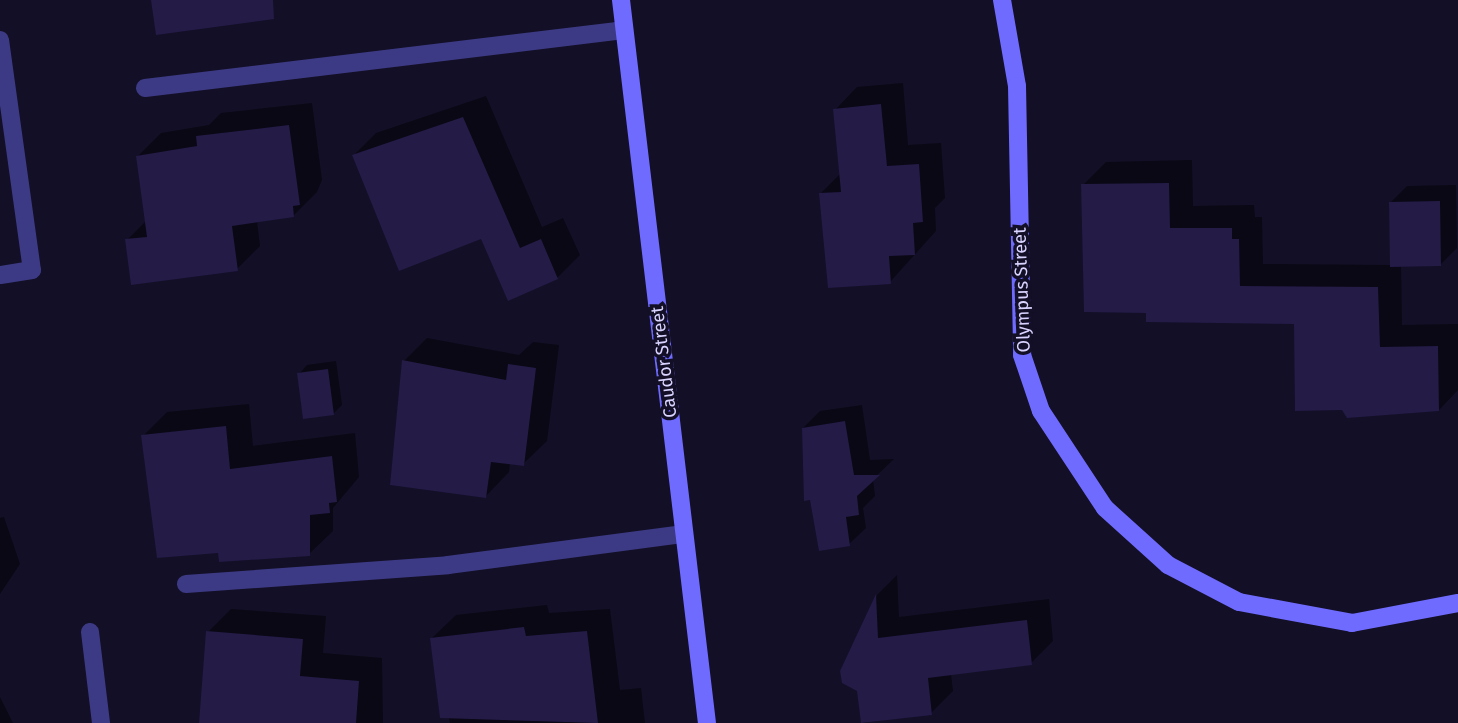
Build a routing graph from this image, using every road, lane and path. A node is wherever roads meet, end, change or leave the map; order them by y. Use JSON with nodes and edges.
{"nodes":[{"id":1,"x":621,"y":0,"type":"edge"},
{"id":2,"x":1002,"y":0,"type":"edge"},
{"id":3,"x":624,"y":30,"type":"junction"},
{"id":4,"x":0,"y":40,"type":"edge"},
{"id":5,"x":145,"y":88,"type":"dead end"},
{"id":6,"x":0,"y":275,"type":"edge"},
{"id":7,"x":684,"y":534,"type":"junction"},
{"id":8,"x":186,"y":584,"type":"dead end"},
{"id":9,"x":1458,"y":603,"type":"edge"},
{"id":10,"x":90,"y":632,"type":"dead end"},
{"id":11,"x":101,"y":723,"type":"edge"},
{"id":12,"x":707,"y":723,"type":"edge"}],
"edges":[{"from":1,"to":3,"type":"street","name":"Caudor Street"},
{"from":2,"to":9,"type":"street","name":"Olympus Street"},
{"from":3,"to":5,"type":"street"},
{"from":3,"to":7,"type":"street","name":"Caudor Street"},
{"from":4,"to":6,"type":"street"},
{"from":7,"to":8,"type":"street"},
{"from":7,"to":12,"type":"street","name":"Caudor Street"},
{"from":10,"to":11,"type":"street"}]}
